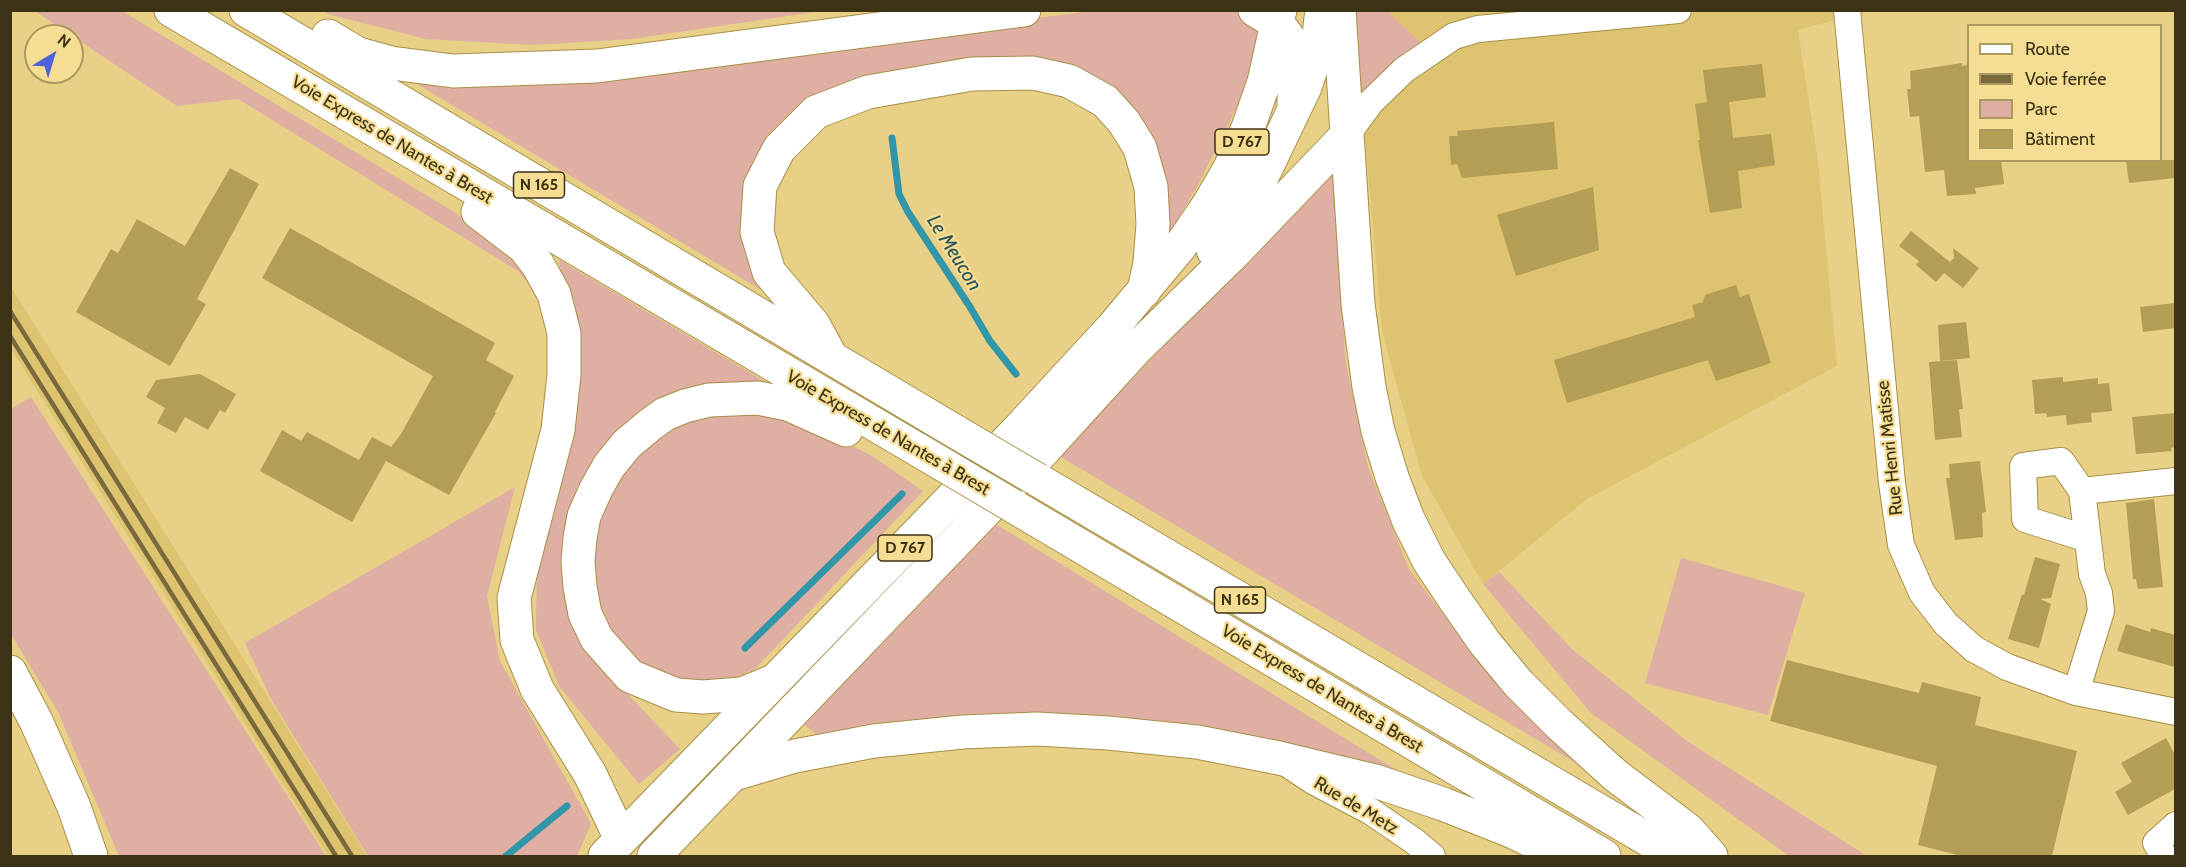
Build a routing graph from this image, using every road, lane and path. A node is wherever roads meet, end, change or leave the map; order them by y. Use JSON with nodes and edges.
{"nodes":[{"id":1,"x":171,"y":10,"type":"edge"},
{"id":2,"x":246,"y":10,"type":"edge"},
{"id":3,"x":285,"y":10,"type":"edge"},
{"id":4,"x":1024,"y":10,"type":"edge"},
{"id":5,"x":1322,"y":10,"type":"edge"},
{"id":6,"x":1340,"y":10,"type":"edge"},
{"id":7,"x":1678,"y":10,"type":"edge"},
{"id":8,"x":1846,"y":10,"type":"edge"},
{"id":9,"x":1271,"y":15,"type":"edge"},
{"id":10,"x":1294,"y":106,"type":"junction"},
{"id":11,"x":1346,"y":136,"type":"junction"},
{"id":12,"x":459,"y":179,"type":"junction"},
{"id":13,"x":1144,"y":291,"type":"junction"},
{"id":14,"x":1137,"y":349,"type":"junction"},
{"id":15,"x":833,"y":359,"type":"junction"},
{"id":16,"x":910,"y":446,"type":"junction"},
{"id":17,"x":2175,"y":481,"type":"edge"},
{"id":18,"x":2082,"y":491,"type":"junction"},
{"id":19,"x":2088,"y":539,"type":"junction"},
{"id":20,"x":10,"y":672,"type":"edge"},
{"id":21,"x":774,"y":681,"type":"junction"},
{"id":22,"x":2076,"y":692,"type":"junction"},
{"id":23,"x":2175,"y":712,"type":"edge"},
{"id":24,"x":1279,"y":758,"type":"junction"},
{"id":25,"x":734,"y":774,"type":"junction"},
{"id":26,"x":2175,"y":825,"type":"edge"},
{"id":27,"x":613,"y":848,"type":"edge"},
{"id":28,"x":91,"y":856,"type":"edge"},
{"id":29,"x":654,"y":856,"type":"edge"},
{"id":30,"x":1432,"y":856,"type":"edge"},
{"id":31,"x":1563,"y":856,"type":"edge"},
{"id":32,"x":1604,"y":856,"type":"edge"},
{"id":33,"x":1676,"y":856,"type":"edge"},
{"id":34,"x":1711,"y":856,"type":"edge"},
{"id":35,"x":2164,"y":856,"type":"edge"}],
"edges":[{"from":1,"to":12,"type":"main road","name":"Voie Express de Nantes à Brest","number":"N 165"},
{"from":2,"to":15,"type":"main road","name":"Voie Express de Nantes à Brest","number":"N 165"},
{"from":3,"to":4,"type":"main road"},
{"from":5,"to":10,"type":"main road","number":"D 767"},
{"from":6,"to":11,"type":"main road"},
{"from":7,"to":11,"type":"street"},
{"from":8,"to":22,"type":"street","name":"Rue Henri Matisse"},
{"from":9,"to":10,"type":"main road"},
{"from":9,"to":13,"type":"main road","number":"D 767"},
{"from":10,"to":14,"type":"main road","number":"D 767"},
{"from":11,"to":14,"type":"main road"},
{"from":11,"to":34,"type":"main road"},
{"from":12,"to":16,"type":"main road","name":"Voie Express de Nantes à Brest","number":"N 165"},
{"from":12,"to":27,"type":"main road"},
{"from":13,"to":15,"type":"main road"},
{"from":13,"to":21,"type":"main road","number":"D 767"},
{"from":14,"to":25,"type":"main road","number":"D 767"},
{"from":15,"to":33,"type":"main road","name":"Voie Express de Nantes à Brest","number":"N 165","bridge":true},
{"from":16,"to":21,"type":"main road"},
{"from":16,"to":32,"type":"main road","name":"Voie Express de Nantes à Brest","number":"N 165","bridge":true},
{"from":17,"to":18,"type":"street"},
{"from":18,"to":19,"type":"street"},
{"from":18,"to":19,"type":"street"},
{"from":19,"to":22,"type":"street"},
{"from":20,"to":28,"type":"main road"},
{"from":21,"to":27,"type":"main road","number":"D 767"},
{"from":22,"to":23,"type":"street","name":"Rue Henri Matisse"},
{"from":24,"to":25,"type":"main road"},
{"from":24,"to":30,"type":"street","name":"Rue de Metz"},
{"from":24,"to":31,"type":"main road"},
{"from":25,"to":29,"type":"main road","number":"D 767"},
{"from":26,"to":35,"type":"street"}]}
